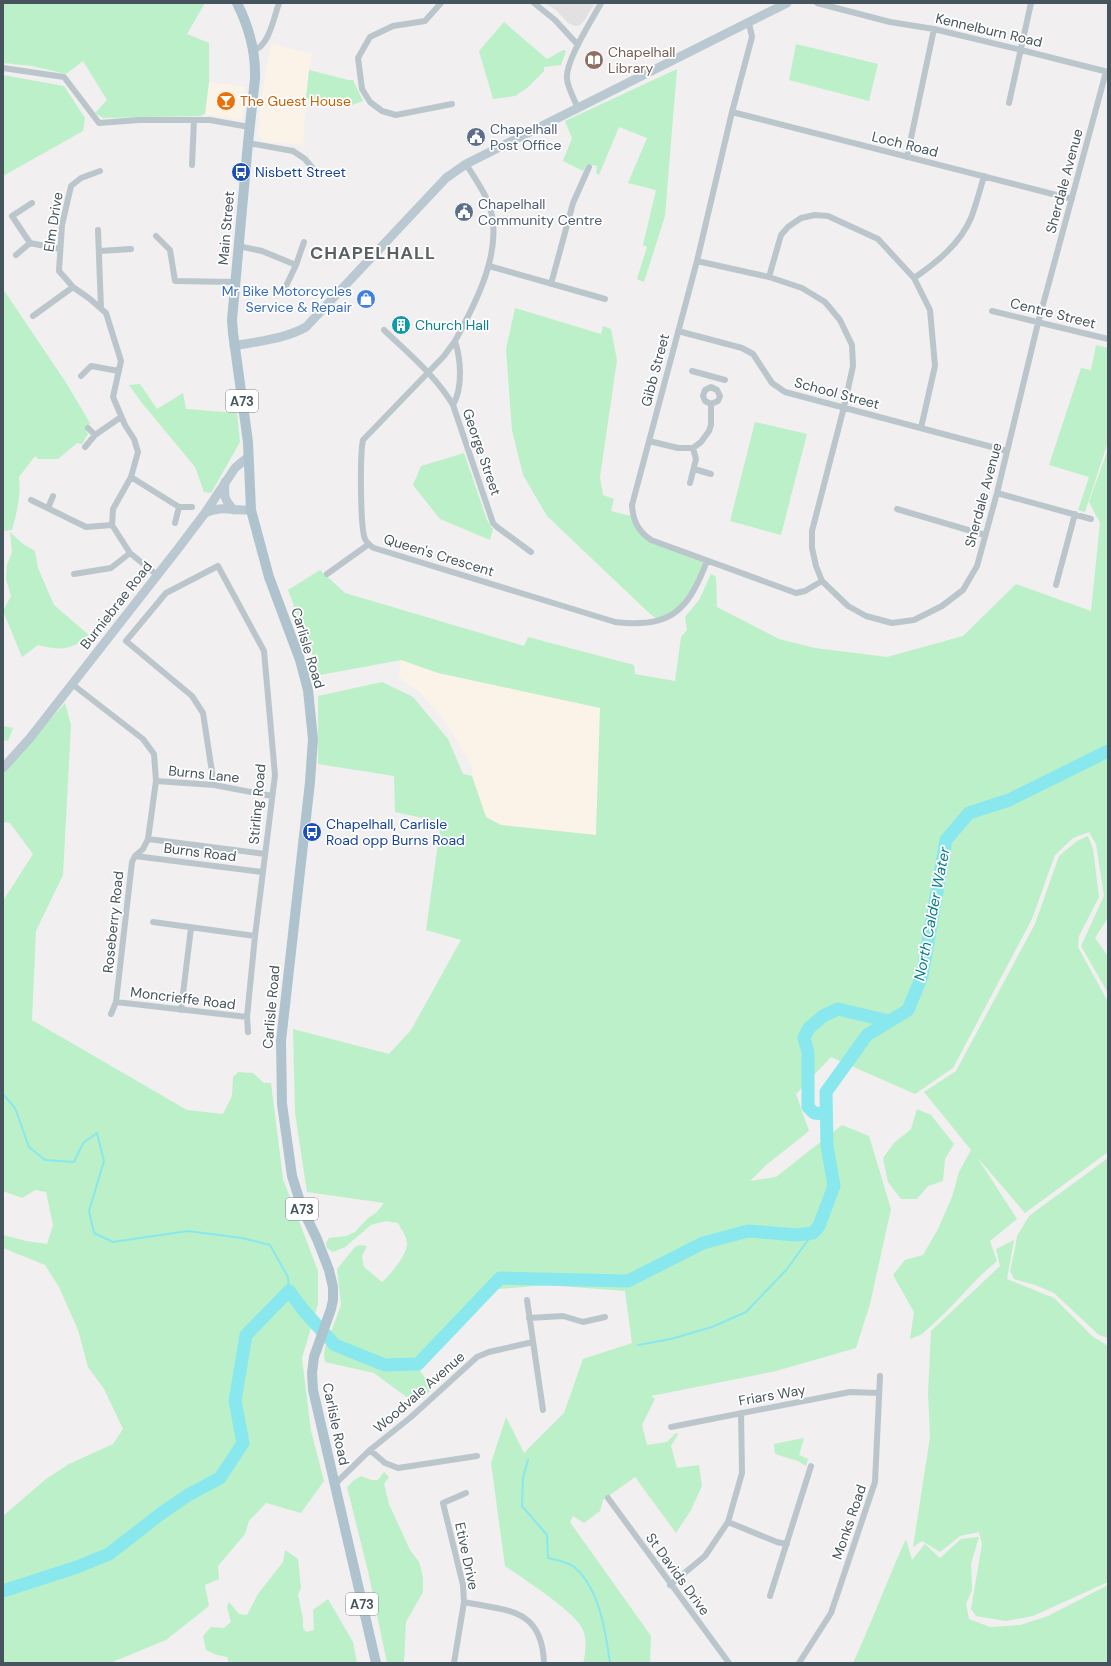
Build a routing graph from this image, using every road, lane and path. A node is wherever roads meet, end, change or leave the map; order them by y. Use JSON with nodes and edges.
{"nodes":[{"id":1,"x":237,"y":3,"type":"edge"},
{"id":2,"x":279,"y":3,"type":"edge"},
{"id":3,"x":441,"y":3,"type":"edge"},
{"id":4,"x":534,"y":3,"type":"edge"},
{"id":5,"x":601,"y":3,"type":"edge"},
{"id":6,"x":788,"y":3,"type":"edge"},
{"id":7,"x":817,"y":3,"type":"edge"},
{"id":8,"x":1031,"y":3,"type":"edge"},
{"id":9,"x":749,"y":23,"type":"junction"},
{"id":10,"x":934,"y":29,"type":"junction"},
{"id":11,"x":578,"y":46,"type":"junction"},
{"id":12,"x":254,"y":50,"type":"junction"},
{"id":13,"x":1021,"y":50,"type":"junction"},
{"id":14,"x":3,"y":68,"type":"edge"},
{"id":15,"x":1107,"y":72,"type":"edge"},
{"id":16,"x":1009,"y":103,"type":"dead end"},
{"id":17,"x":452,"y":104,"type":"dead end"},
{"id":18,"x":578,"y":108,"type":"junction"},
{"id":19,"x":732,"y":112,"type":"junction"},
{"id":20,"x":194,"y":120,"type":"junction"},
{"id":21,"x":249,"y":127,"type":"junction"},
{"id":22,"x":248,"y":143,"type":"junction"},
{"id":23,"x":907,"y":156,"type":"junction"},
{"id":24,"x":466,"y":164,"type":"junction"},
{"id":25,"x":192,"y":165,"type":"dead end"},
{"id":26,"x":589,"y":167,"type":"dead end"},
{"id":27,"x":100,"y":171,"type":"dead end"},
{"id":28,"x":315,"y":171,"type":"dead end"},
{"id":29,"x":984,"y":176,"type":"junction"},
{"id":30,"x":1072,"y":199,"type":"junction"},
{"id":31,"x":32,"y":203,"type":"dead end"},
{"id":32,"x":98,"y":230,"type":"dead end"},
{"id":33,"x":156,"y":236,"type":"dead end"},
{"id":34,"x":304,"y":242,"type":"dead end"},
{"id":35,"x":30,"y":243,"type":"junction"},
{"id":36,"x":238,"y":246,"type":"junction"},
{"id":37,"x":60,"y":249,"type":"junction"},
{"id":38,"x":131,"y":249,"type":"dead end"},
{"id":39,"x":100,"y":251,"type":"junction"},
{"id":40,"x":16,"y":255,"type":"dead end"},
{"id":41,"x":697,"y":261,"type":"junction"},
{"id":42,"x":296,"y":265,"type":"junction"},
{"id":43,"x":489,"y":266,"type":"junction"},
{"id":44,"x":769,"y":277,"type":"junction"},
{"id":45,"x":914,"y":278,"type":"junction"},
{"id":46,"x":235,"y":282,"type":"junction"},
{"id":47,"x":551,"y":284,"type":"junction"},
{"id":48,"x":286,"y":286,"type":"dead end"},
{"id":49,"x":73,"y":287,"type":"junction"},
{"id":50,"x":605,"y":299,"type":"dead end"},
{"id":51,"x":101,"y":308,"type":"junction"},
{"id":52,"x":992,"y":310,"type":"dead end"},
{"id":53,"x":33,"y":316,"type":"dead end"},
{"id":54,"x":1038,"y":323,"type":"junction"},
{"id":55,"x":384,"y":330,"type":"dead end"},
{"id":56,"x":678,"y":331,"type":"junction"},
{"id":57,"x":1108,"y":339,"type":"edge"},
{"id":58,"x":455,"y":341,"type":"junction"},
{"id":59,"x":234,"y":346,"type":"junction"},
{"id":60,"x":120,"y":371,"type":"junction"},
{"id":61,"x":692,"y":371,"type":"dead end"},
{"id":62,"x":428,"y":372,"type":"junction"},
{"id":63,"x":81,"y":376,"type":"dead end"},
{"id":64,"x":716,"y":378,"type":"junction"},
{"id":65,"x":725,"y":380,"type":"dead end"},
{"id":66,"x":713,"y":388,"type":"junction"},
{"id":67,"x":711,"y":404,"type":"junction"},
{"id":68,"x":453,"y":405,"type":"junction"},
{"id":69,"x":844,"y":407,"type":"junction"},
{"id":70,"x":121,"y":418,"type":"junction"},
{"id":71,"x":88,"y":428,"type":"dead end"},
{"id":72,"x":922,"y":428,"type":"junction"},
{"id":73,"x":94,"y":435,"type":"junction"},
{"id":74,"x":649,"y":441,"type":"junction"},
{"id":75,"x":85,"y":447,"type":"dead end"},
{"id":76,"x":693,"y":448,"type":"junction"},
{"id":77,"x":1007,"y":451,"type":"junction"},
{"id":78,"x":248,"y":457,"type":"junction"},
{"id":79,"x":694,"y":469,"type":"junction"},
{"id":80,"x":710,"y":474,"type":"dead end"},
{"id":81,"x":131,"y":477,"type":"junction"},
{"id":82,"x":226,"y":481,"type":"junction"},
{"id":83,"x":690,"y":483,"type":"dead end"},
{"id":84,"x":996,"y":493,"type":"junction"},
{"id":85,"x":53,"y":496,"type":"dead end"},
{"id":86,"x":31,"y":500,"type":"dead end"},
{"id":87,"x":179,"y":507,"type":"junction"},
{"id":88,"x":192,"y":507,"type":"dead end"},
{"id":89,"x":48,"y":508,"type":"junction"},
{"id":90,"x":897,"y":509,"type":"dead end"},
{"id":91,"x":234,"y":510,"type":"junction"},
{"id":92,"x":251,"y":510,"type":"junction"},
{"id":93,"x":205,"y":513,"type":"junction"},
{"id":94,"x":1075,"y":514,"type":"junction"},
{"id":95,"x":1092,"y":519,"type":"dead end"},
{"id":96,"x":175,"y":523,"type":"dead end"},
{"id":97,"x":112,"y":525,"type":"junction"},
{"id":98,"x":985,"y":535,"type":"junction"},
{"id":99,"x":369,"y":544,"type":"junction"},
{"id":100,"x":531,"y":552,"type":"dead end"},
{"id":101,"x":130,"y":554,"type":"junction"},
{"id":102,"x":707,"y":561,"type":"junction"},
{"id":103,"x":74,"y":574,"type":"dead end"},
{"id":104,"x":327,"y":574,"type":"dead end"},
{"id":105,"x":157,"y":575,"type":"junction"},
{"id":106,"x":822,"y":581,"type":"junction"},
{"id":107,"x":1056,"y":585,"type":"dead end"},
{"id":108,"x":72,"y":684,"type":"junction"},
{"id":109,"x":3,"y":768,"type":"edge"},
{"id":110,"x":156,"y":781,"type":"junction"},
{"id":111,"x":214,"y":785,"type":"junction"},
{"id":112,"x":272,"y":796,"type":"junction"},
{"id":113,"x":148,"y":839,"type":"junction"},
{"id":114,"x":265,"y":854,"type":"junction"},
{"id":115,"x":135,"y":856,"type":"junction"},
{"id":116,"x":262,"y":872,"type":"junction"},
{"id":117,"x":153,"y":922,"type":"dead end"},
{"id":118,"x":191,"y":928,"type":"junction"},
{"id":119,"x":256,"y":936,"type":"junction"},
{"id":120,"x":116,"y":1002,"type":"junction"},
{"id":121,"x":181,"y":1010,"type":"junction"},
{"id":122,"x":110,"y":1014,"type":"dead end"},
{"id":123,"x":247,"y":1018,"type":"junction"},
{"id":124,"x":248,"y":1032,"type":"dead end"},
{"id":125,"x":527,"y":1300,"type":"dead end"},
{"id":126,"x":605,"y":1317,"type":"dead end"},
{"id":127,"x":530,"y":1318,"type":"junction"},
{"id":128,"x":533,"y":1342,"type":"junction"},
{"id":129,"x":880,"y":1376,"type":"dead end"},
{"id":130,"x":879,"y":1393,"type":"junction"},
{"id":131,"x":543,"y":1410,"type":"dead end"},
{"id":132,"x":741,"y":1412,"type":"junction"},
{"id":133,"x":671,"y":1427,"type":"dead end"},
{"id":134,"x":370,"y":1450,"type":"junction"},
{"id":135,"x":477,"y":1456,"type":"dead end"},
{"id":136,"x":811,"y":1466,"type":"dead end"},
{"id":137,"x":334,"y":1484,"type":"junction"},
{"id":138,"x":466,"y":1493,"type":"dead end"},
{"id":139,"x":608,"y":1498,"type":"dead end"},
{"id":140,"x":728,"y":1522,"type":"junction"},
{"id":141,"x":787,"y":1544,"type":"junction"},
{"id":142,"x":670,"y":1585,"type":"junction"},
{"id":143,"x":770,"y":1596,"type":"dead end"},
{"id":144,"x":464,"y":1602,"type":"junction"},
{"id":145,"x":376,"y":1663,"type":"edge"},
{"id":146,"x":454,"y":1663,"type":"edge"},
{"id":147,"x":544,"y":1663,"type":"edge"},
{"id":148,"x":729,"y":1663,"type":"edge"},
{"id":149,"x":799,"y":1663,"type":"edge"}],
"edges":[{"from":1,"to":12,"type":"main road","number":"A73"},
{"from":2,"to":12,"type":"street"},
{"from":3,"to":17,"type":"street"},
{"from":4,"to":11,"type":"street"},
{"from":5,"to":11,"type":"street"},
{"from":6,"to":9,"type":"street"},
{"from":7,"to":10,"type":"street","name":"Kennelburn Road"},
{"from":8,"to":13,"type":"street"},
{"from":9,"to":18,"type":"street"},
{"from":9,"to":19,"type":"street","name":"Gibb Street"},
{"from":10,"to":13,"type":"street","name":"Kennelburn Road"},
{"from":10,"to":23,"type":"street"},
{"from":11,"to":18,"type":"street"},
{"from":12,"to":21,"type":"main road","name":"Main Street","number":"A73"},
{"from":13,"to":15,"type":"street","name":"Kennelburn Road"},
{"from":13,"to":16,"type":"street"},
{"from":14,"to":20,"type":"street"},
{"from":15,"to":30,"type":"street","name":"Sherdale Avenue"},
{"from":18,"to":24,"type":"street"},
{"from":19,"to":23,"type":"street","name":"Loch Road"},
{"from":19,"to":41,"type":"street","name":"Gibb Street"},
{"from":20,"to":21,"type":"street"},
{"from":20,"to":25,"type":"street"},
{"from":21,"to":22,"type":"main road","name":"Main Street","number":"A73"},
{"from":22,"to":28,"type":"street"},
{"from":22,"to":36,"type":"main road","name":"Main Street","number":"A73"},
{"from":23,"to":29,"type":"street","name":"Loch Road"},
{"from":24,"to":43,"type":"street"},
{"from":24,"to":59,"type":"street"},
{"from":26,"to":47,"type":"street"},
{"from":27,"to":37,"type":"street","name":"Elm Drive"},
{"from":29,"to":30,"type":"street","name":"Loch Road"},
{"from":29,"to":45,"type":"street"},
{"from":30,"to":54,"type":"street","name":"Sherdale Avenue"},
{"from":31,"to":35,"type":"street"},
{"from":32,"to":39,"type":"street"},
{"from":33,"to":46,"type":"street"},
{"from":34,"to":42,"type":"street"},
{"from":35,"to":37,"type":"street"},
{"from":35,"to":40,"type":"street"},
{"from":36,"to":42,"type":"street"},
{"from":36,"to":46,"type":"main road","name":"Main Street","number":"A73"},
{"from":37,"to":49,"type":"street","name":"Elm Drive"},
{"from":38,"to":39,"type":"street"},
{"from":39,"to":51,"type":"street"},
{"from":41,"to":44,"type":"street","name":"Sherdale Avenue"},
{"from":41,"to":56,"type":"street","name":"Gibb Street"},
{"from":42,"to":48,"type":"street"},
{"from":43,"to":47,"type":"street"},
{"from":43,"to":58,"type":"street"},
{"from":44,"to":45,"type":"street"},
{"from":44,"to":69,"type":"street","name":"Sherdale Avenue"},
{"from":45,"to":72,"type":"street"},
{"from":46,"to":59,"type":"main road","name":"Main Street","number":"A73"},
{"from":47,"to":50,"type":"street"},
{"from":49,"to":51,"type":"street","name":"Elm Drive"},
{"from":49,"to":53,"type":"street"},
{"from":51,"to":60,"type":"street","name":"Elm Drive"},
{"from":52,"to":54,"type":"street","name":"Centre Street"},
{"from":54,"to":57,"type":"street","name":"Centre Street"},
{"from":54,"to":77,"type":"street","name":"Sherdale Avenue"},
{"from":55,"to":62,"type":"street"},
{"from":56,"to":69,"type":"street","name":"School Street"},
{"from":56,"to":74,"type":"street","name":"Gibb Street"},
{"from":58,"to":62,"type":"street","name":"Queen's Crescent"},
{"from":58,"to":68,"type":"street","name":"George Street"},
{"from":59,"to":78,"type":"main road","name":"Carlisle Road","number":"A73"},
{"from":60,"to":63,"type":"street"},
{"from":60,"to":70,"type":"street","name":"Elm Drive"},
{"from":61,"to":64,"type":"street"},
{"from":62,"to":68,"type":"street"},
{"from":62,"to":99,"type":"street","name":"Queen's Crescent"},
{"from":64,"to":65,"type":"street"},
{"from":64,"to":66,"type":"street"},
{"from":66,"to":67,"type":"street"},
{"from":66,"to":67,"type":"street"},
{"from":67,"to":76,"type":"street"},
{"from":68,"to":100,"type":"street","name":"George Street"},
{"from":69,"to":72,"type":"street","name":"School Street"},
{"from":69,"to":106,"type":"street","name":"Sherdale Avenue"},
{"from":70,"to":73,"type":"street"},
{"from":70,"to":81,"type":"street","name":"Elm Drive"},
{"from":71,"to":73,"type":"street"},
{"from":72,"to":77,"type":"street","name":"School Street"},
{"from":73,"to":75,"type":"street"},
{"from":74,"to":76,"type":"street"},
{"from":74,"to":102,"type":"street","name":"Gibb Street"},
{"from":76,"to":79,"type":"street"},
{"from":77,"to":84,"type":"street","name":"Sherdale Avenue"},
{"from":78,"to":82,"type":"street","name":"Burniebrae Road"},
{"from":78,"to":92,"type":"main road","name":"Carlisle Road","number":"A73"},
{"from":79,"to":80,"type":"street"},
{"from":79,"to":83,"type":"street"},
{"from":81,"to":87,"type":"street"},
{"from":81,"to":97,"type":"street","name":"Elm Drive"},
{"from":82,"to":91,"type":"street"},
{"from":82,"to":93,"type":"street","name":"Burniebrae Road"},
{"from":84,"to":94,"type":"street"},
{"from":84,"to":98,"type":"street","name":"Sherdale Avenue"},
{"from":85,"to":89,"type":"street"},
{"from":86,"to":89,"type":"street"},
{"from":87,"to":88,"type":"street"},
{"from":87,"to":96,"type":"street"},
{"from":89,"to":97,"type":"street"},
{"from":90,"to":98,"type":"street"},
{"from":91,"to":92,"type":"street"},
{"from":91,"to":93,"type":"street"},
{"from":92,"to":137,"type":"main road","name":"Carlisle Road","number":"A73"},
{"from":93,"to":105,"type":"street","name":"Burniebrae Road"},
{"from":94,"to":95,"type":"street"},
{"from":94,"to":107,"type":"street"},
{"from":97,"to":101,"type":"street"},
{"from":98,"to":106,"type":"street","name":"Sherdale Avenue"},
{"from":99,"to":102,"type":"street","name":"Queen's Crescent"},
{"from":99,"to":104,"type":"street"},
{"from":101,"to":103,"type":"street"},
{"from":101,"to":105,"type":"street"},
{"from":102,"to":106,"type":"street","name":"Gibb Street"},
{"from":105,"to":108,"type":"street","name":"Burniebrae Road"},
{"from":108,"to":109,"type":"street","name":"Burniebrae Road"},
{"from":108,"to":110,"type":"street","name":"Roseberry Road"},
{"from":110,"to":111,"type":"street","name":"Burns Lane"},
{"from":110,"to":113,"type":"street","name":"Roseberry Road"},
{"from":111,"to":112,"type":"street","name":"Burns Lane"},
{"from":111,"to":112,"type":"street","name":"Stirling Road"},
{"from":112,"to":114,"type":"street","name":"Stirling Road"},
{"from":113,"to":114,"type":"street","name":"Burns Road"},
{"from":113,"to":115,"type":"street","name":"Roseberry Road"},
{"from":114,"to":116,"type":"street","name":"Stirling Road"},
{"from":115,"to":116,"type":"street","name":"Burns Road"},
{"from":115,"to":120,"type":"street","name":"Roseberry Road"},
{"from":116,"to":119,"type":"street","name":"Stirling Road"},
{"from":117,"to":118,"type":"street"},
{"from":118,"to":119,"type":"street"},
{"from":118,"to":121,"type":"street"},
{"from":119,"to":123,"type":"street","name":"Stirling Road"},
{"from":120,"to":121,"type":"street","name":"Moncrieffe Road"},
{"from":120,"to":122,"type":"street","name":"Roseberry Road"},
{"from":121,"to":123,"type":"street","name":"Moncrieffe Road"},
{"from":123,"to":124,"type":"street","name":"Stirling Road"},
{"from":125,"to":127,"type":"street"},
{"from":126,"to":127,"type":"street"},
{"from":127,"to":128,"type":"street"},
{"from":128,"to":131,"type":"street"},
{"from":128,"to":134,"type":"street","name":"Woodvale Avenue"},
{"from":129,"to":130,"type":"street","name":"Monks Road"},
{"from":130,"to":132,"type":"street","name":"Friars Way"},
{"from":130,"to":149,"type":"street","name":"Monks Road"},
{"from":132,"to":133,"type":"street","name":"Friars Way"},
{"from":132,"to":140,"type":"street"},
{"from":134,"to":135,"type":"street"},
{"from":134,"to":137,"type":"street","name":"Woodvale Avenue"},
{"from":136,"to":141,"type":"street"},
{"from":137,"to":145,"type":"main road","name":"Carlisle Road","number":"A73"},
{"from":138,"to":144,"type":"street","name":"Etive Drive"},
{"from":139,"to":142,"type":"street","name":"St Davids Drive"},
{"from":140,"to":141,"type":"street"},
{"from":140,"to":142,"type":"street"},
{"from":141,"to":143,"type":"street"},
{"from":142,"to":148,"type":"street","name":"St Davids Drive"},
{"from":144,"to":146,"type":"street","name":"Etive Drive"},
{"from":144,"to":147,"type":"street"}]}
